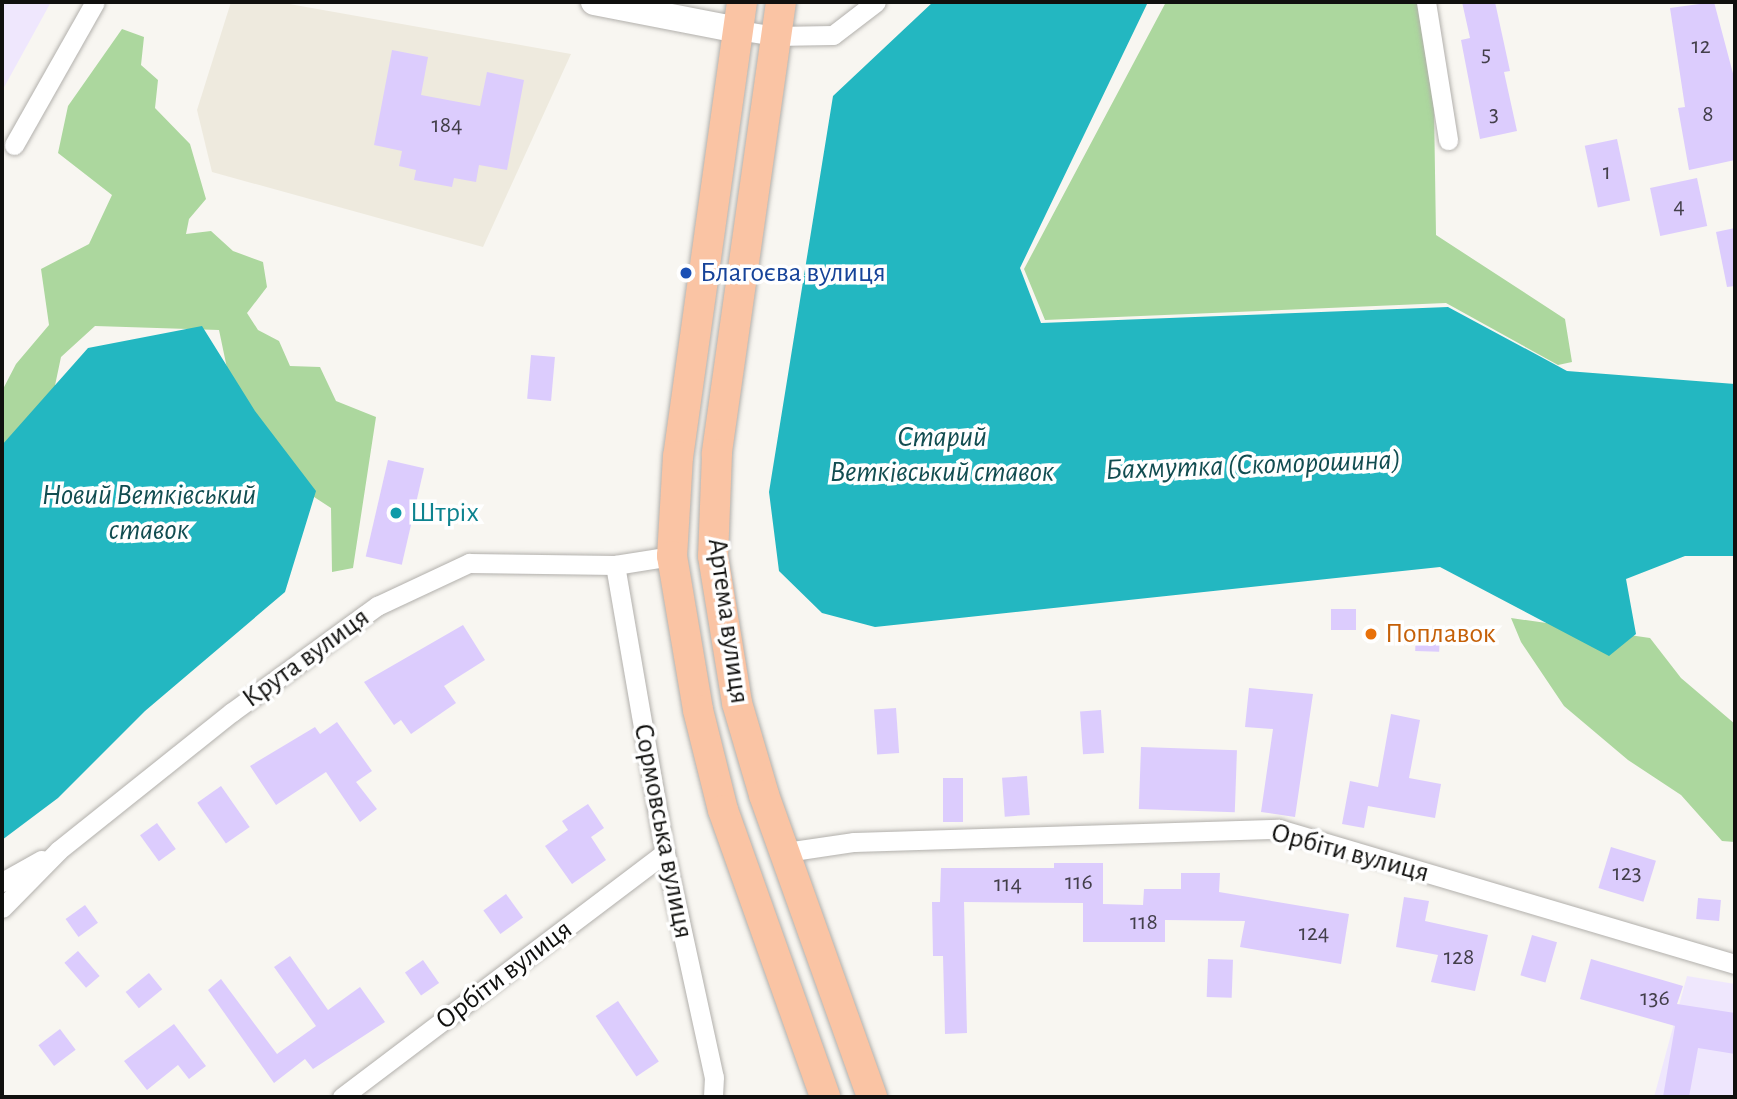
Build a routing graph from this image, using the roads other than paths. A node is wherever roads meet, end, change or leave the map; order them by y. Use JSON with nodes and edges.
{"nodes":[{"id":1,"x":96,"y":2,"type":"edge"},
{"id":2,"x":594,"y":2,"type":"edge"},
{"id":3,"x":780,"y":2,"type":"edge"},
{"id":4,"x":876,"y":2,"type":"edge"},
{"id":5,"x":1426,"y":2,"type":"edge"},
{"id":6,"x":740,"y":16,"type":"edge"},
{"id":7,"x":775,"y":36,"type":"junction"},
{"id":8,"x":1448,"y":140,"type":"dead end"},
{"id":9,"x":14,"y":145,"type":"dead end"},
{"id":10,"x":672,"y":556,"type":"junction"},
{"id":11,"x":615,"y":565,"type":"junction"},
{"id":12,"x":59,"y":850,"type":"junction"},
{"id":13,"x":786,"y":852,"type":"junction"},
{"id":14,"x":665,"y":853,"type":"junction"},
{"id":15,"x":2,"y":882,"type":"edge"},
{"id":16,"x":2,"y":908,"type":"edge"},
{"id":17,"x":1735,"y":964,"type":"edge"},
{"id":18,"x":342,"y":1097,"type":"edge"},
{"id":19,"x":713,"y":1097,"type":"edge"},
{"id":20,"x":825,"y":1097,"type":"edge"},
{"id":21,"x":872,"y":1097,"type":"edge"}],
"edges":[{"from":1,"to":9,"type":"street"},
{"from":2,"to":6,"type":"street"},
{"from":3,"to":7,"type":"main road","name":"Артема вулиця"},
{"from":4,"to":7,"type":"street"},
{"from":5,"to":8,"type":"street"},
{"from":6,"to":7,"type":"street"},
{"from":6,"to":10,"type":"main road","name":"Артема вулиця"},
{"from":7,"to":13,"type":"main road","name":"Артема вулиця"},
{"from":10,"to":11,"type":"street","name":"Крута вулиця"},
{"from":10,"to":20,"type":"main road","name":"Артема вулиця"},
{"from":11,"to":12,"type":"street","name":"Крута вулиця"},
{"from":11,"to":14,"type":"street","name":"Сормовська вулиця"},
{"from":12,"to":15,"type":"street"},
{"from":12,"to":16,"type":"street","name":"Крута вулиця"},
{"from":13,"to":17,"type":"street","name":"Орбіти вулиця"},
{"from":13,"to":21,"type":"main road","name":"Артема вулиця"},
{"from":14,"to":18,"type":"street","name":"Орбіти вулиця"},
{"from":14,"to":19,"type":"street","name":"Сормовська вулиця"}]}
